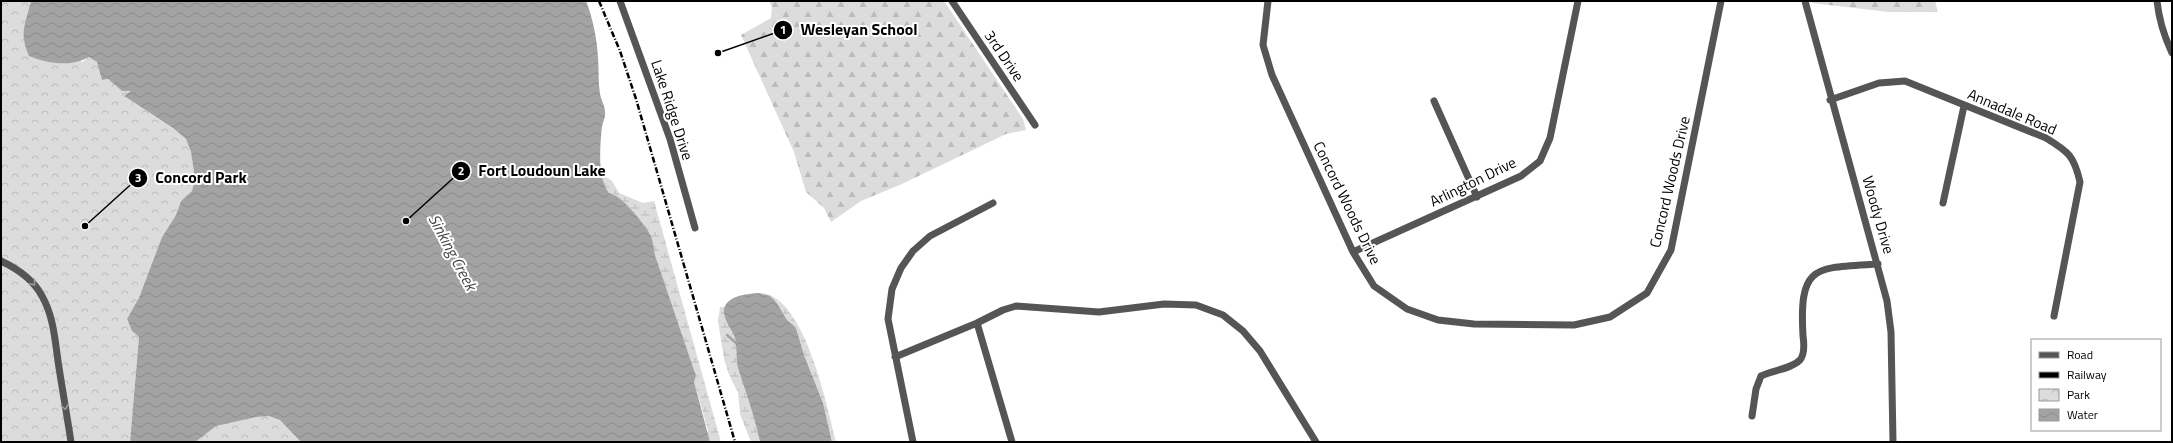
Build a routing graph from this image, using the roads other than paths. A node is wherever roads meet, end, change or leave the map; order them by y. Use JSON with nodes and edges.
{"nodes":[{"id":1,"x":620,"y":1,"type":"edge"},
{"id":2,"x":952,"y":1,"type":"edge"},
{"id":3,"x":1268,"y":1,"type":"edge"},
{"id":4,"x":1578,"y":1,"type":"edge"},
{"id":5,"x":1722,"y":1,"type":"edge"},
{"id":6,"x":1805,"y":1,"type":"edge"},
{"id":7,"x":2157,"y":1,"type":"edge"},
{"id":8,"x":2172,"y":53,"type":"edge"},
{"id":9,"x":1830,"y":100,"type":"junction"},
{"id":10,"x":1434,"y":101,"type":"dead end"},
{"id":11,"x":1964,"y":106,"type":"junction"},
{"id":12,"x":1035,"y":125,"type":"dead end"},
{"id":13,"x":1477,"y":197,"type":"junction"},
{"id":14,"x":993,"y":203,"type":"dead end"},
{"id":15,"x":1943,"y":203,"type":"dead end"},
{"id":16,"x":695,"y":228,"type":"dead end"},
{"id":17,"x":1353,"y":252,"type":"junction"},
{"id":18,"x":1,"y":261,"type":"edge"},
{"id":19,"x":1878,"y":264,"type":"junction"},
{"id":20,"x":2054,"y":316,"type":"dead end"},
{"id":21,"x":977,"y":323,"type":"junction"},
{"id":22,"x":895,"y":357,"type":"junction"},
{"id":23,"x":1752,"y":416,"type":"dead end"},
{"id":24,"x":71,"y":442,"type":"edge"},
{"id":25,"x":913,"y":442,"type":"edge"},
{"id":26,"x":1012,"y":442,"type":"edge"},
{"id":27,"x":1316,"y":442,"type":"edge"},
{"id":28,"x":1893,"y":442,"type":"edge"}],
"edges":[{"from":1,"to":16,"type":"street","name":"Lake Ridge Drive"},
{"from":2,"to":12,"type":"street","name":"3rd Drive"},
{"from":3,"to":17,"type":"street","name":"Concord Woods Drive"},
{"from":4,"to":13,"type":"street","name":"Arlington Drive"},
{"from":5,"to":17,"type":"street","name":"Concord Woods Drive"},
{"from":6,"to":9,"type":"street","name":"Woody Drive"},
{"from":7,"to":8,"type":"street"},
{"from":9,"to":11,"type":"street","name":"Annadale Road"},
{"from":9,"to":19,"type":"street","name":"Woody Drive"},
{"from":10,"to":13,"type":"street"},
{"from":11,"to":15,"type":"street"},
{"from":11,"to":20,"type":"street","name":"Annadale Road"},
{"from":13,"to":17,"type":"street","name":"Arlington Drive"},
{"from":14,"to":22,"type":"street"},
{"from":18,"to":24,"type":"street","one_way":true},
{"from":19,"to":23,"type":"street"},
{"from":19,"to":28,"type":"street","name":"Woody Drive"},
{"from":21,"to":22,"type":"street"},
{"from":21,"to":26,"type":"street"},
{"from":21,"to":27,"type":"street"},
{"from":22,"to":25,"type":"street"}]}
